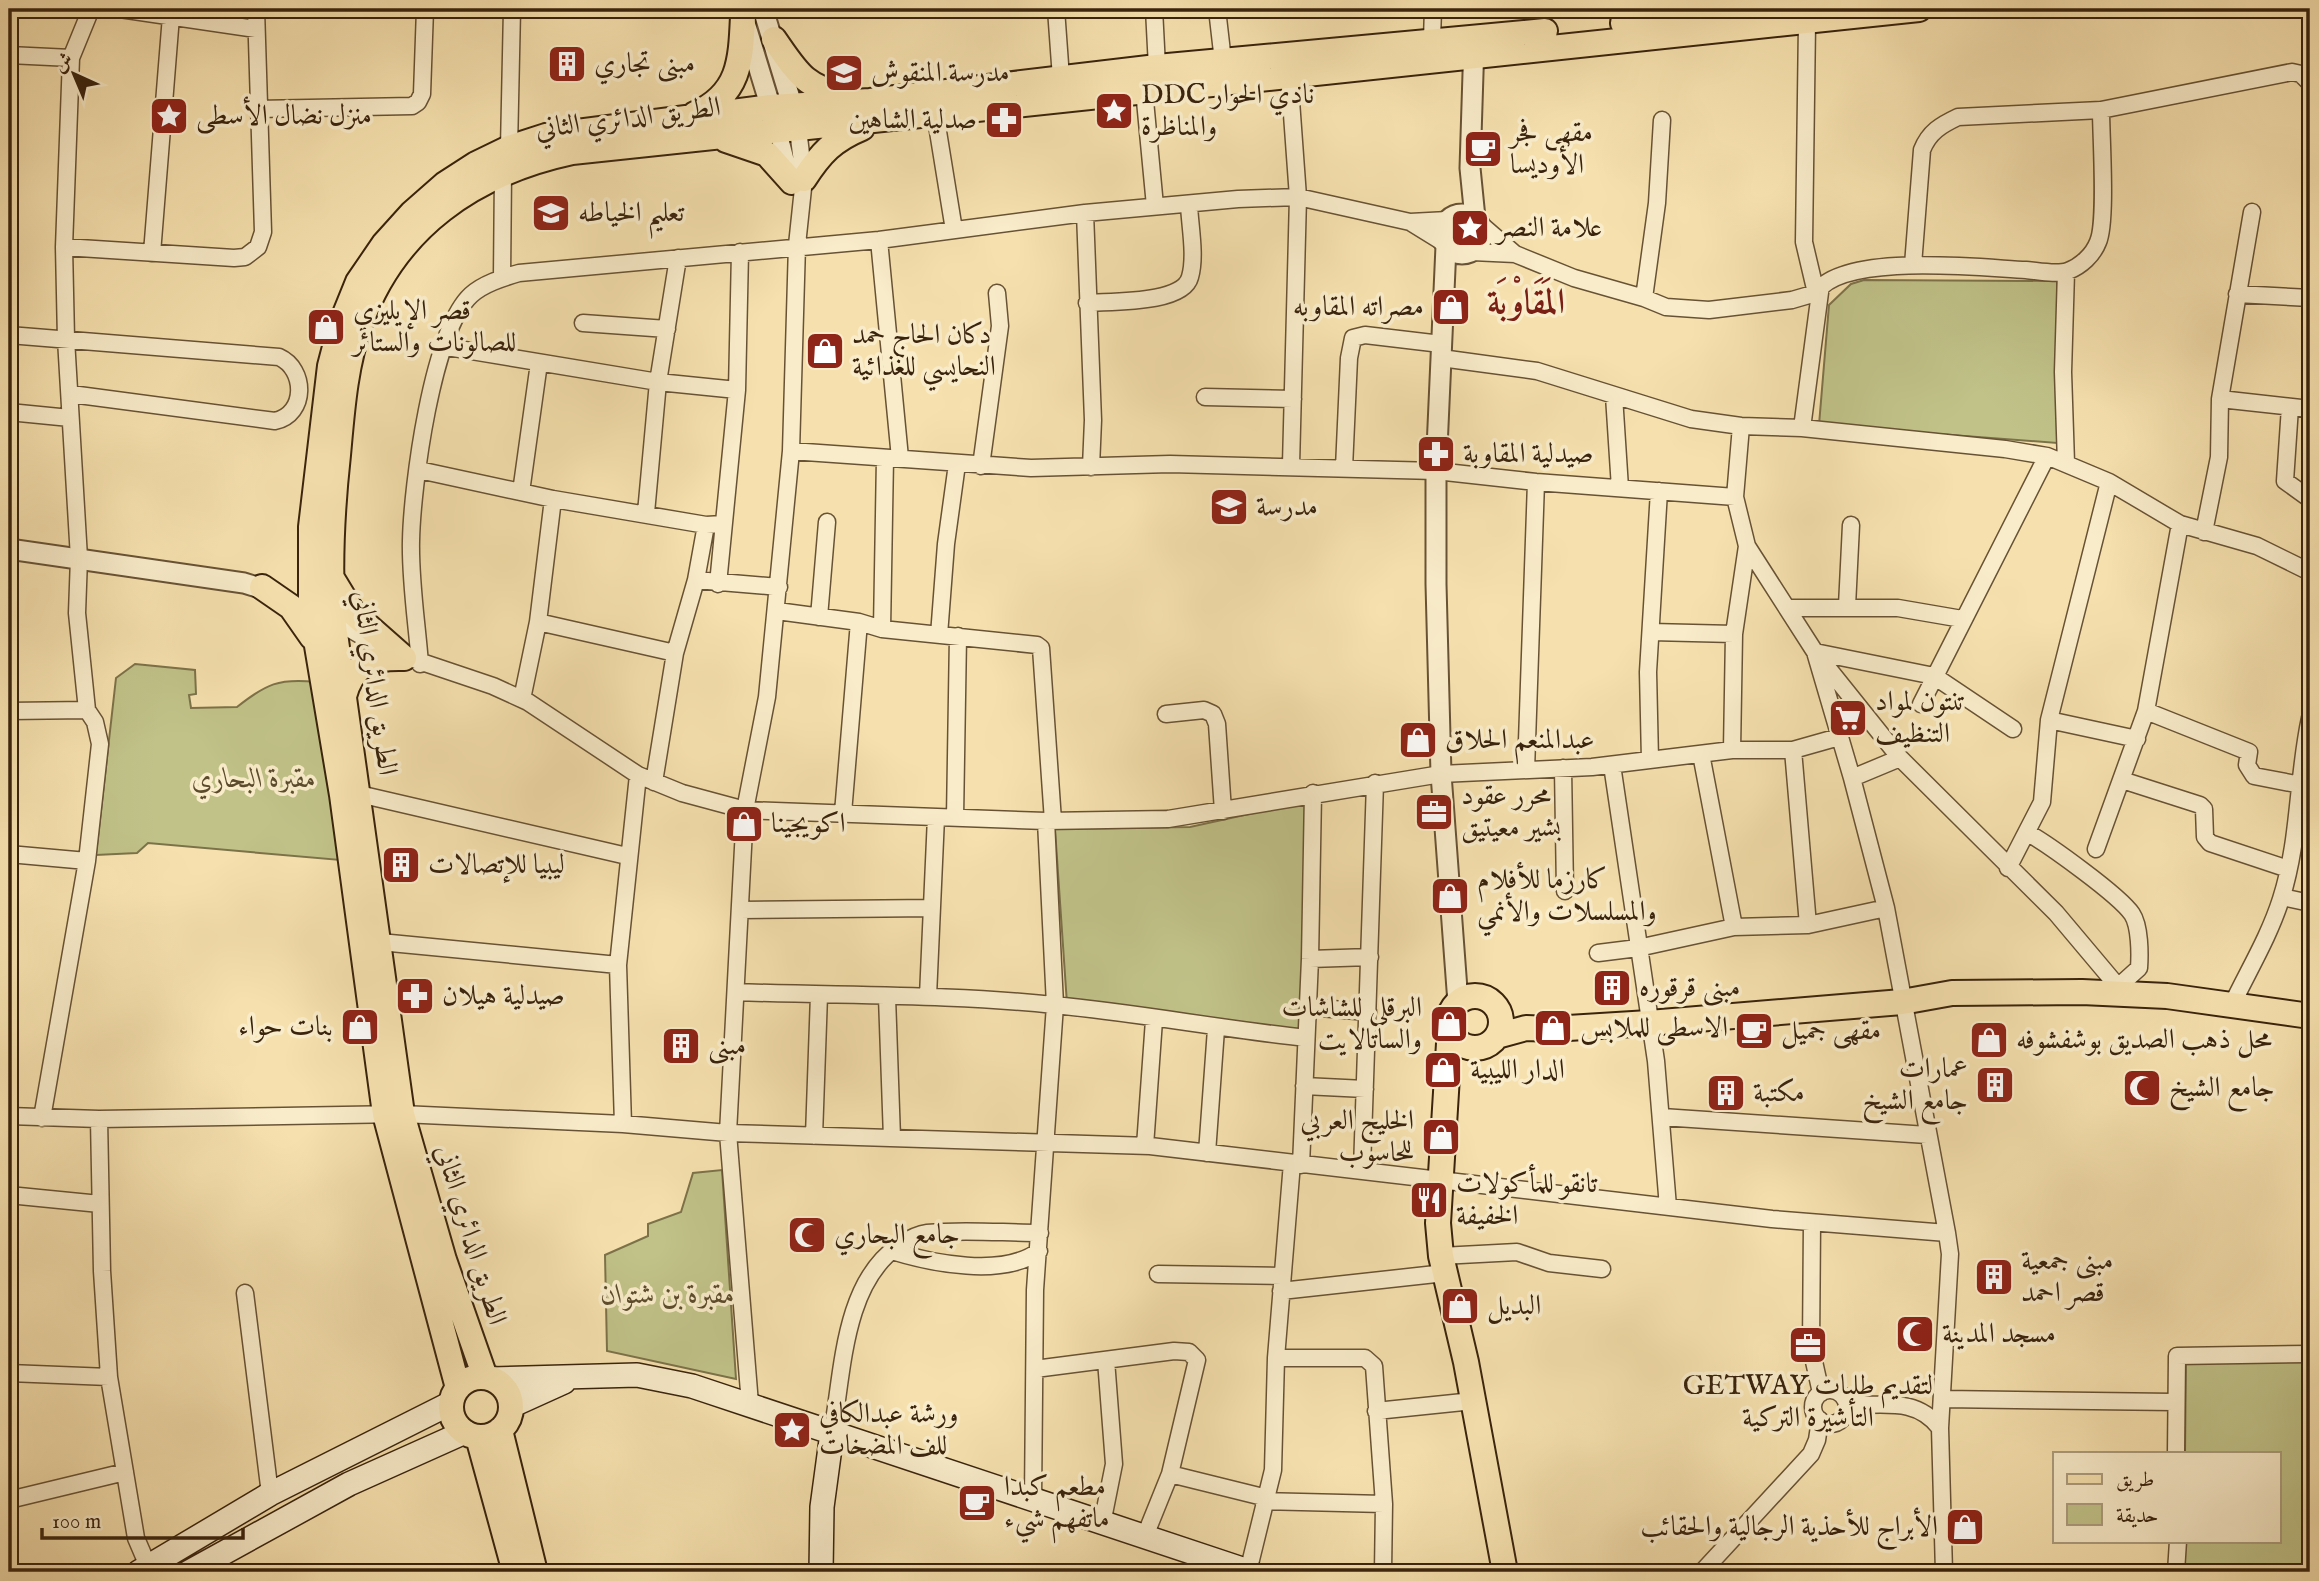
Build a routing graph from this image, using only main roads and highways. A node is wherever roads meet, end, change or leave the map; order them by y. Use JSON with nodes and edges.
{"nodes":[{"id":1,"x":1737,"y":9,"type":"edge"},
{"id":2,"x":1919,"y":9,"type":"edge"},
{"id":3,"x":749,"y":11,"type":"edge"},
{"id":4,"x":1647,"y":15,"type":"edge"},
{"id":5,"x":774,"y":39,"type":"road end"},
{"id":6,"x":1474,"y":47,"type":"junction"},
{"id":7,"x":878,"y":110,"type":"junction"},
{"id":8,"x":685,"y":118,"type":"junction"},
{"id":9,"x":785,"y":118,"type":"junction"},
{"id":10,"x":715,"y":137,"type":"junction"},
{"id":11,"x":319,"y":569,"type":"junction"},
{"id":12,"x":322,"y":614,"type":"junction"},
{"id":13,"x":320,"y":658,"type":"junction"},
{"id":14,"x":344,"y":696,"type":"junction"},
{"id":15,"x":1488,"y":1000,"type":"junction"},
{"id":16,"x":2310,"y":1016,"type":"edge"},
{"id":17,"x":1450,"y":1027,"type":"junction"},
{"id":18,"x":1552,"y":1029,"type":"junction"},
{"id":19,"x":1488,"y":1042,"type":"junction"},
{"id":20,"x":1448,"y":1100,"type":"junction"},
{"id":21,"x":393,"y":1114,"type":"junction"},
{"id":22,"x":574,"y":1377,"type":"junction"},
{"id":23,"x":488,"y":1378,"type":"junction"},
{"id":24,"x":455,"y":1396,"type":"junction"},
{"id":25,"x":511,"y":1406,"type":"junction"},
{"id":26,"x":481,"y":1433,"type":"junction"},
{"id":27,"x":832,"y":1433,"type":"junction"},
{"id":28,"x":1222,"y":1567,"type":"edge"},
{"id":29,"x":143,"y":1569,"type":"edge"},
{"id":30,"x":189,"y":1572,"type":"edge"},
{"id":31,"x":515,"y":1572,"type":"edge"},
{"id":32,"x":536,"y":1572,"type":"edge"},
{"id":33,"x":821,"y":1572,"type":"edge"},
{"id":34,"x":1249,"y":1572,"type":"edge"},
{"id":35,"x":1504,"y":1572,"type":"edge"}],
"edges":[{"from":1,"to":4,"type":"main road","name":"الطريق الدائري الثاني"},
{"from":2,"to":6,"type":"main road","name":"الطريق الدائري الثاني"},
{"from":3,"to":8,"type":"main road"},
{"from":4,"to":6,"type":"main road","name":"الطريق الدائري الثاني"},
{"from":5,"to":7,"type":"main road"},
{"from":6,"to":7,"type":"main road","name":"الطريق الدائري الثاني"},
{"from":6,"to":7,"type":"main road","name":"الطريق الدائري الثاني"},
{"from":7,"to":9,"type":"main road","name":"الطريق الدائري الثاني"},
{"from":7,"to":10,"type":"main road"},
{"from":8,"to":9,"type":"main road","name":"الطريق الدائري الثاني"},
{"from":8,"to":11,"type":"main road","name":"الطريق الدائري الثاني"},
{"from":9,"to":10,"type":"main road","name":"الطريق الدائري الثاني"},
{"from":10,"to":11,"type":"main road","name":"الطريق الدائري الثاني"},
{"from":11,"to":12,"type":"main road","name":"الطريق الدائري الثاني"},
{"from":11,"to":13,"type":"main road"},
{"from":11,"to":14,"type":"main road"},
{"from":12,"to":13,"type":"main road","name":"الطريق الدائري الثاني"},
{"from":12,"to":14,"type":"main road","name":"الطريق الدائري الثاني"},
{"from":13,"to":21,"type":"main road","name":"الطريق الدائري الثاني"},
{"from":14,"to":21,"type":"main road","name":"الطريق الدائري الثاني"},
{"from":15,"to":17,"type":"main road"},
{"from":15,"to":18,"type":"main road"},
{"from":15,"to":19,"type":"main road"},
{"from":16,"to":18,"type":"main road"},
{"from":17,"to":19,"type":"main road"},
{"from":17,"to":20,"type":"main road"},
{"from":18,"to":19,"type":"main road"},
{"from":19,"to":20,"type":"main road"},
{"from":20,"to":35,"type":"main road"},
{"from":21,"to":23,"type":"main road","name":"الطريق الدائري الثاني"},
{"from":21,"to":24,"type":"main road","name":"الطريق الدائري الثاني"},
{"from":22,"to":23,"type":"main road"},
{"from":22,"to":25,"type":"main road"},
{"from":22,"to":27,"type":"main road"},
{"from":23,"to":24,"type":"main road"},
{"from":23,"to":25,"type":"main road"},
{"from":24,"to":26,"type":"main road"},
{"from":24,"to":29,"type":"main road"},
{"from":25,"to":26,"type":"main road"},
{"from":26,"to":30,"type":"main road"},
{"from":26,"to":31,"type":"main road"},
{"from":26,"to":32,"type":"main road"},
{"from":27,"to":28,"type":"main road"},
{"from":27,"to":33,"type":"main road"},
{"from":28,"to":34,"type":"main road"}]}
